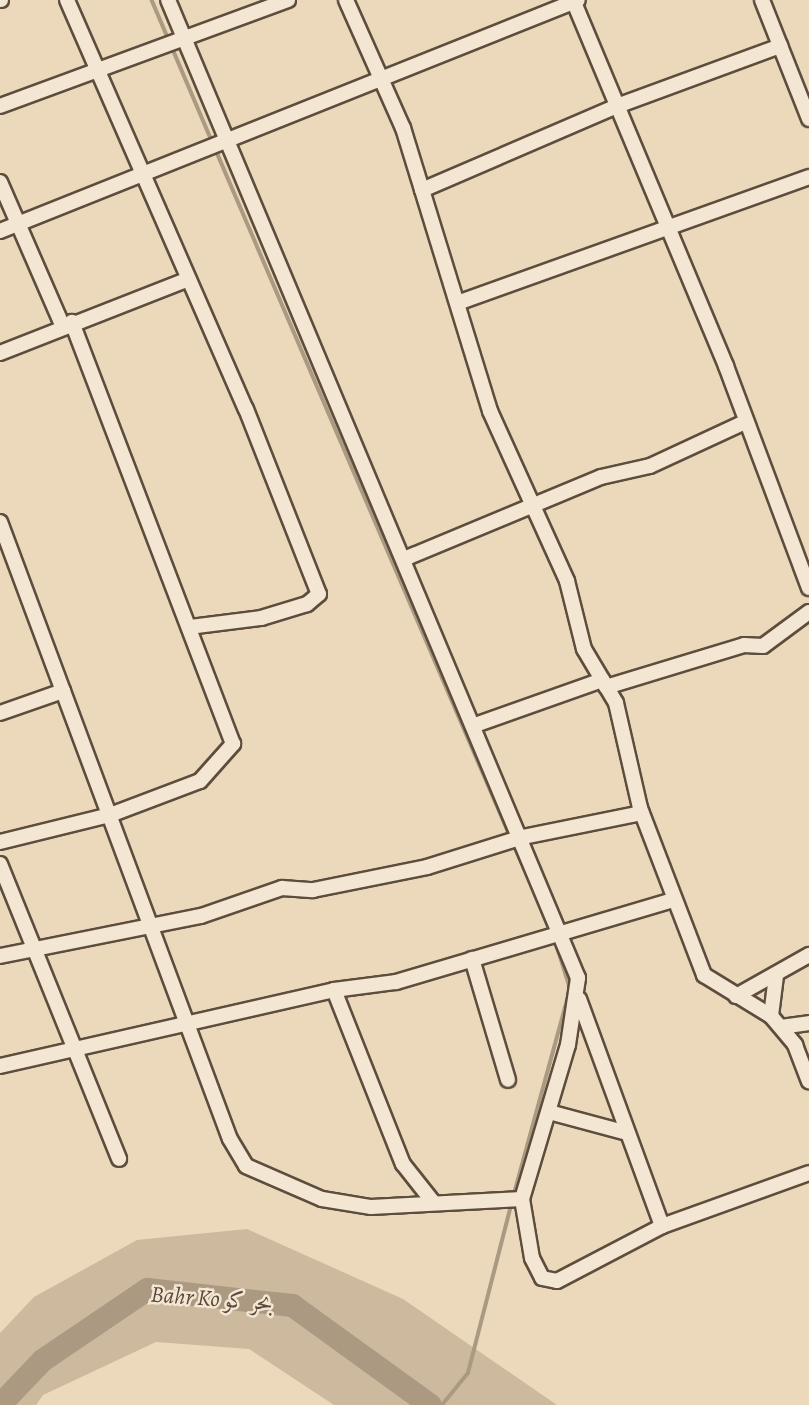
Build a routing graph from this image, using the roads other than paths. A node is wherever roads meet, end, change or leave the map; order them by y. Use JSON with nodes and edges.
{"nodes":[{"id":1,"x":67,"y":0,"type":"edge"},
{"id":2,"x":168,"y":0,"type":"edge"},
{"id":3,"x":288,"y":0,"type":"edge"},
{"id":4,"x":346,"y":0,"type":"edge"},
{"id":5,"x":762,"y":0,"type":"edge"},
{"id":6,"x":574,"y":1,"type":"edge"},
{"id":7,"x":185,"y":38,"type":"junction"},
{"id":8,"x":780,"y":46,"type":"junction"},
{"id":9,"x":96,"y":68,"type":"junction"},
{"id":10,"x":376,"y":79,"type":"junction"},
{"id":11,"x":0,"y":106,"type":"edge"},
{"id":12,"x":617,"y":106,"type":"junction"},
{"id":13,"x":809,"y":120,"type":"edge"},
{"id":14,"x":230,"y":144,"type":"junction"},
{"id":15,"x":142,"y":175,"type":"junction"},
{"id":16,"x":809,"y":177,"type":"edge"},
{"id":17,"x":0,"y":182,"type":"edge"},
{"id":18,"x":422,"y":190,"type":"junction"},
{"id":19,"x":18,"y":224,"type":"junction"},
{"id":20,"x":667,"y":228,"type":"junction"},
{"id":21,"x":0,"y":232,"type":"edge"},
{"id":22,"x":186,"y":280,"type":"junction"},
{"id":23,"x":460,"y":302,"type":"junction"},
{"id":24,"x":67,"y":324,"type":"junction"},
{"id":25,"x":0,"y":353,"type":"edge"},
{"id":26,"x":745,"y":422,"type":"junction"},
{"id":27,"x":535,"y":507,"type":"junction"},
{"id":28,"x":0,"y":522,"type":"edge"},
{"id":29,"x":404,"y":559,"type":"junction"},
{"id":30,"x":809,"y":588,"type":"edge"},
{"id":31,"x":809,"y":612,"type":"edge"},
{"id":32,"x":190,"y":627,"type":"junction"},
{"id":33,"x":604,"y":683,"type":"junction"},
{"id":34,"x":63,"y":691,"type":"junction"},
{"id":35,"x":0,"y":713,"type":"edge"},
{"id":36,"x":475,"y":725,"type":"junction"},
{"id":37,"x":642,"y":813,"type":"junction"},
{"id":38,"x":110,"y":815,"type":"junction"},
{"id":39,"x":523,"y":837,"type":"junction"},
{"id":40,"x":0,"y":842,"type":"edge"},
{"id":41,"x":0,"y":864,"type":"edge"},
{"id":42,"x":673,"y":900,"type":"junction"},
{"id":43,"x":151,"y":925,"type":"junction"},
{"id":44,"x":556,"y":933,"type":"junction"},
{"id":45,"x":34,"y":947,"type":"junction"},
{"id":46,"x":809,"y":955,"type":"edge"},
{"id":47,"x":0,"y":956,"type":"edge"},
{"id":48,"x":472,"y":959,"type":"junction"},
{"id":49,"x":776,"y":976,"type":"junction"},
{"id":50,"x":334,"y":990,"type":"junction"},
{"id":51,"x":736,"y":996,"type":"junction"},
{"id":52,"x":579,"y":999,"type":"junction"},
{"id":53,"x":776,"y":1021,"type":"junction"},
{"id":54,"x":809,"y":1023,"type":"edge"},
{"id":55,"x":188,"y":1026,"type":"junction"},
{"id":56,"x":78,"y":1046,"type":"junction"},
{"id":57,"x":0,"y":1066,"type":"edge"},
{"id":58,"x":508,"y":1080,"type":"dead end"},
{"id":59,"x":809,"y":1082,"type":"edge"},
{"id":60,"x":549,"y":1112,"type":"junction"},
{"id":61,"x":627,"y":1133,"type":"junction"},
{"id":62,"x":119,"y":1160,"type":"dead end"},
{"id":63,"x":809,"y":1173,"type":"edge"},
{"id":64,"x":516,"y":1200,"type":"junction"},
{"id":65,"x":433,"y":1202,"type":"junction"},
{"id":66,"x":662,"y":1226,"type":"junction"}],
"edges":[{"from":1,"to":9,"type":"street"},
{"from":2,"to":7,"type":"street"},
{"from":3,"to":7,"type":"street"},
{"from":4,"to":10,"type":"street"},
{"from":5,"to":8,"type":"street"},
{"from":6,"to":10,"type":"street"},
{"from":6,"to":12,"type":"street"},
{"from":7,"to":9,"type":"street"},
{"from":7,"to":14,"type":"street"},
{"from":8,"to":12,"type":"street"},
{"from":8,"to":13,"type":"street"},
{"from":9,"to":11,"type":"street"},
{"from":9,"to":15,"type":"street"},
{"from":10,"to":14,"type":"street"},
{"from":10,"to":18,"type":"street"},
{"from":12,"to":18,"type":"street"},
{"from":12,"to":20,"type":"street"},
{"from":14,"to":15,"type":"street"},
{"from":14,"to":29,"type":"street"},
{"from":15,"to":19,"type":"street"},
{"from":15,"to":22,"type":"street"},
{"from":16,"to":20,"type":"street"},
{"from":17,"to":19,"type":"street"},
{"from":18,"to":23,"type":"street"},
{"from":19,"to":21,"type":"street"},
{"from":19,"to":24,"type":"street"},
{"from":20,"to":23,"type":"street"},
{"from":20,"to":26,"type":"street"},
{"from":22,"to":24,"type":"street"},
{"from":22,"to":32,"type":"street"},
{"from":23,"to":27,"type":"street"},
{"from":24,"to":25,"type":"street"},
{"from":24,"to":32,"type":"street"},
{"from":26,"to":27,"type":"street"},
{"from":26,"to":30,"type":"street"},
{"from":27,"to":29,"type":"street"},
{"from":27,"to":33,"type":"street"},
{"from":28,"to":34,"type":"street"},
{"from":29,"to":36,"type":"street"},
{"from":31,"to":33,"type":"street"},
{"from":32,"to":38,"type":"street"},
{"from":33,"to":36,"type":"street"},
{"from":33,"to":37,"type":"street"},
{"from":34,"to":35,"type":"street"},
{"from":34,"to":38,"type":"street"},
{"from":36,"to":39,"type":"street"},
{"from":37,"to":39,"type":"street"},
{"from":37,"to":42,"type":"street"},
{"from":38,"to":40,"type":"street"},
{"from":38,"to":43,"type":"street"},
{"from":39,"to":43,"type":"street"},
{"from":39,"to":44,"type":"street"},
{"from":41,"to":45,"type":"street"},
{"from":42,"to":44,"type":"street"},
{"from":42,"to":51,"type":"street"},
{"from":43,"to":45,"type":"street"},
{"from":43,"to":55,"type":"street"},
{"from":44,"to":48,"type":"street"},
{"from":44,"to":52,"type":"street"},
{"from":45,"to":47,"type":"street"},
{"from":45,"to":56,"type":"street"},
{"from":46,"to":49,"type":"street"},
{"from":48,"to":50,"type":"street"},
{"from":48,"to":58,"type":"street"},
{"from":49,"to":51,"type":"street"},
{"from":49,"to":53,"type":"street"},
{"from":50,"to":55,"type":"street"},
{"from":50,"to":65,"type":"street"},
{"from":51,"to":53,"type":"street"},
{"from":52,"to":60,"type":"street"},
{"from":52,"to":61,"type":"street"},
{"from":53,"to":54,"type":"street"},
{"from":53,"to":59,"type":"street"},
{"from":55,"to":56,"type":"street"},
{"from":55,"to":65,"type":"street"},
{"from":56,"to":57,"type":"street"},
{"from":56,"to":62,"type":"street"},
{"from":60,"to":61,"type":"street"},
{"from":60,"to":64,"type":"street"},
{"from":61,"to":66,"type":"street"},
{"from":63,"to":66,"type":"street"},
{"from":64,"to":65,"type":"street"},
{"from":64,"to":66,"type":"street"}]}
